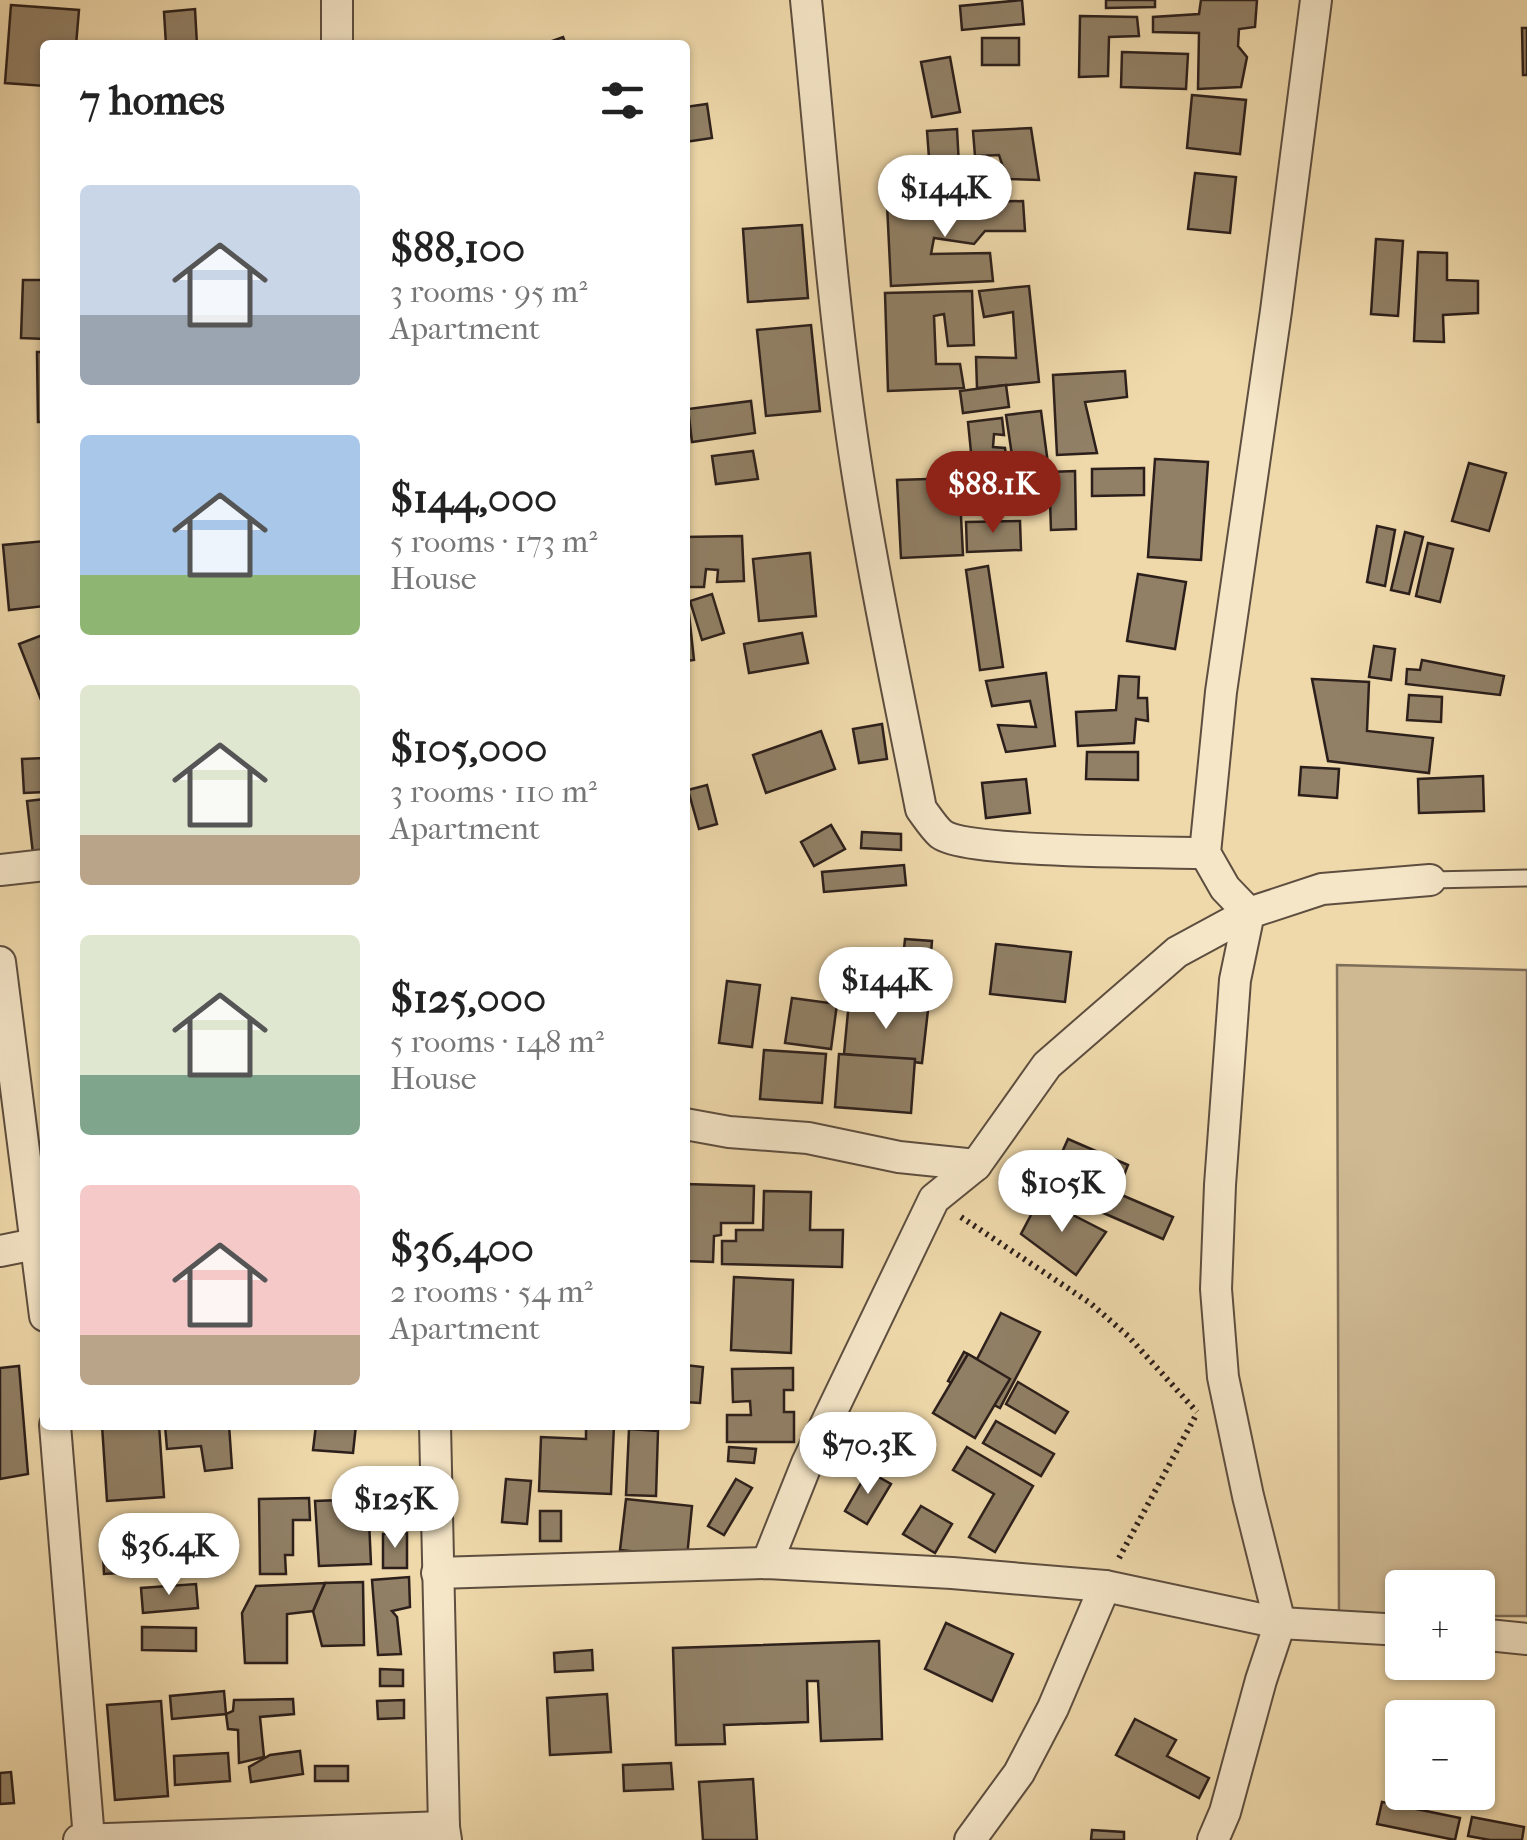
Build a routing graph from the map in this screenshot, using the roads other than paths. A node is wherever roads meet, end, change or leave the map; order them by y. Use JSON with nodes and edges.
{"nodes":[{"id":1,"x":338,"y":0,"type":"edge"},
{"id":2,"x":806,"y":0,"type":"edge"},
{"id":3,"x":1316,"y":0,"type":"edge"},
{"id":4,"x":337,"y":40,"type":"edge"},
{"id":5,"x":1205,"y":853,"type":"junction"},
{"id":6,"x":40,"y":866,"type":"edge"},
{"id":7,"x":0,"y":870,"type":"edge"},
{"id":8,"x":1527,"y":878,"type":"edge"},
{"id":9,"x":1430,"y":880,"type":"joint"},
{"id":10,"x":1249,"y":912,"type":"junction"},
{"id":11,"x":0,"y":962,"type":"edge"},
{"id":12,"x":690,"y":1125,"type":"edge"},
{"id":13,"x":976,"y":1165,"type":"junction"},
{"id":14,"x":36,"y":1244,"type":"junction"},
{"id":15,"x":0,"y":1251,"type":"edge"},
{"id":16,"x":40,"y":1276,"type":"edge"},
{"id":17,"x":54,"y":1430,"type":"edge"},
{"id":18,"x":434,"y":1430,"type":"edge"},
{"id":19,"x":768,"y":1564,"type":"junction"},
{"id":20,"x":438,"y":1573,"type":"junction"},
{"id":21,"x":1104,"y":1586,"type":"junction"},
{"id":22,"x":1280,"y":1623,"type":"junction"},
{"id":23,"x":1385,"y":1629,"type":"edge"},
{"id":24,"x":1495,"y":1636,"type":"edge"},
{"id":25,"x":1527,"y":1639,"type":"edge"},
{"id":26,"x":445,"y":1834,"type":"edge"},
{"id":27,"x":90,"y":1839,"type":"edge"},
{"id":28,"x":79,"y":1840,"type":"edge"},
{"id":29,"x":970,"y":1840,"type":"edge"},
{"id":30,"x":1214,"y":1840,"type":"edge"}],
"edges":[{"from":1,"to":4,"type":"street"},
{"from":2,"to":5,"type":"street"},
{"from":3,"to":5,"type":"street"},
{"from":5,"to":10,"type":"street"},
{"from":6,"to":7,"type":"street"},
{"from":8,"to":9,"type":"lane"},
{"from":9,"to":10,"type":"street"},
{"from":10,"to":13,"type":"street"},
{"from":10,"to":22,"type":"street"},
{"from":11,"to":14,"type":"street"},
{"from":12,"to":13,"type":"street"},
{"from":13,"to":19,"type":"street"},
{"from":14,"to":15,"type":"street"},
{"from":14,"to":16,"type":"street"},
{"from":17,"to":27,"type":"street"},
{"from":18,"to":20,"type":"street"},
{"from":19,"to":20,"type":"street"},
{"from":19,"to":21,"type":"street"},
{"from":20,"to":26,"type":"street"},
{"from":21,"to":22,"type":"street"},
{"from":21,"to":29,"type":"street"},
{"from":22,"to":23,"type":"street"},
{"from":22,"to":30,"type":"street"},
{"from":24,"to":25,"type":"street"},
{"from":26,"to":27,"type":"street"},
{"from":27,"to":28,"type":"street"}]}
